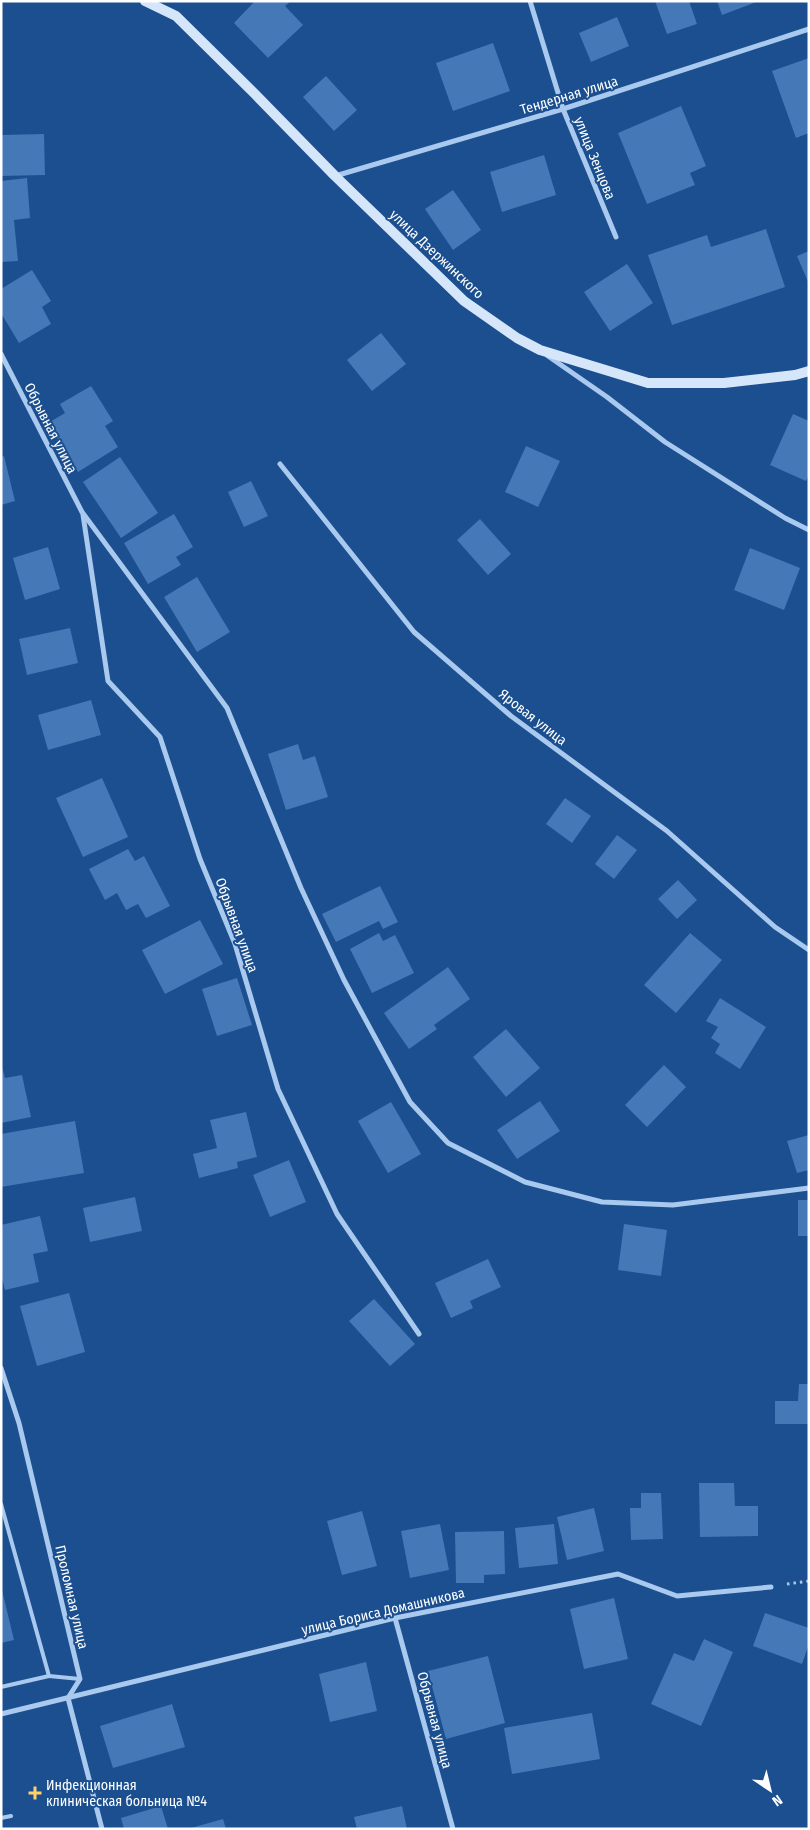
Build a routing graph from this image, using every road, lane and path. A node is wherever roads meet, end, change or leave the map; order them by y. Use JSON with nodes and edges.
{"nodes":[{"id":1,"x":145,"y":1,"type":"edge"},
{"id":2,"x":530,"y":1,"type":"edge"},
{"id":3,"x":809,"y":29,"type":"edge"},
{"id":4,"x":563,"y":109,"type":"junction"},
{"id":5,"x":335,"y":176,"type":"junction"},
{"id":6,"x":616,"y":237,"type":"dead end"},
{"id":7,"x":540,"y":350,"type":"junction"},
{"id":8,"x":1,"y":354,"type":"edge"},
{"id":9,"x":809,"y":371,"type":"edge"},
{"id":10,"x":280,"y":464,"type":"dead end"},
{"id":11,"x":82,"y":512,"type":"junction"},
{"id":12,"x":809,"y":530,"type":"edge"},
{"id":13,"x":809,"y":950,"type":"edge"},
{"id":14,"x":809,"y":1188,"type":"edge"},
{"id":15,"x":419,"y":1334,"type":"dead end"},
{"id":16,"x":1,"y":1368,"type":"edge"},
{"id":17,"x":1,"y":1504,"type":"edge"},
{"id":18,"x":809,"y":1581,"type":"edge"},
{"id":19,"x":772,"y":1587,"type":"joint"},
{"id":20,"x":395,"y":1618,"type":"junction"},
{"id":21,"x":49,"y":1676,"type":"junction"},
{"id":22,"x":80,"y":1679,"type":"junction"},
{"id":23,"x":1,"y":1687,"type":"edge"},
{"id":24,"x":68,"y":1698,"type":"junction"},
{"id":25,"x":1,"y":1714,"type":"edge"},
{"id":26,"x":11,"y":1816,"type":"dead end"},
{"id":27,"x":1,"y":1818,"type":"edge"},
{"id":28,"x":102,"y":1829,"type":"edge"},
{"id":29,"x":453,"y":1829,"type":"edge"}],
"edges":[{"from":1,"to":5,"type":"street","name":"улица Дзержинского"},
{"from":2,"to":4,"type":"street","name":"улица Зенцова"},
{"from":3,"to":4,"type":"street","name":"Тендерная улица"},
{"from":4,"to":5,"type":"street","name":"Тендерная улица"},
{"from":4,"to":6,"type":"street","name":"улица Зенцова"},
{"from":5,"to":7,"type":"street","name":"улица Дзержинского"},
{"from":7,"to":9,"type":"street","name":"улица Дзержинского"},
{"from":7,"to":12,"type":"street"},
{"from":8,"to":11,"type":"street","name":"Обрывная улица"},
{"from":10,"to":13,"type":"street","name":"Яровая улица"},
{"from":11,"to":14,"type":"street","name":"Обрывная улица"},
{"from":11,"to":15,"type":"street","name":"Обрывная улица"},
{"from":16,"to":22,"type":"street","name":"Проломная улица"},
{"from":17,"to":21,"type":"lane"},
{"from":18,"to":19,"type":"path"},
{"from":19,"to":20,"type":"street","name":"улица Бориса Домашникова"},
{"from":20,"to":24,"type":"street","name":"улица Бориса Домашникова"},
{"from":20,"to":29,"type":"street","name":"Обрывная улица"},
{"from":21,"to":22,"type":"lane"},
{"from":21,"to":23,"type":"lane"},
{"from":22,"to":24,"type":"street"},
{"from":24,"to":25,"type":"street","name":"улица Бориса Домашникова"},
{"from":24,"to":28,"type":"street"},
{"from":26,"to":27,"type":"lane"}]}
